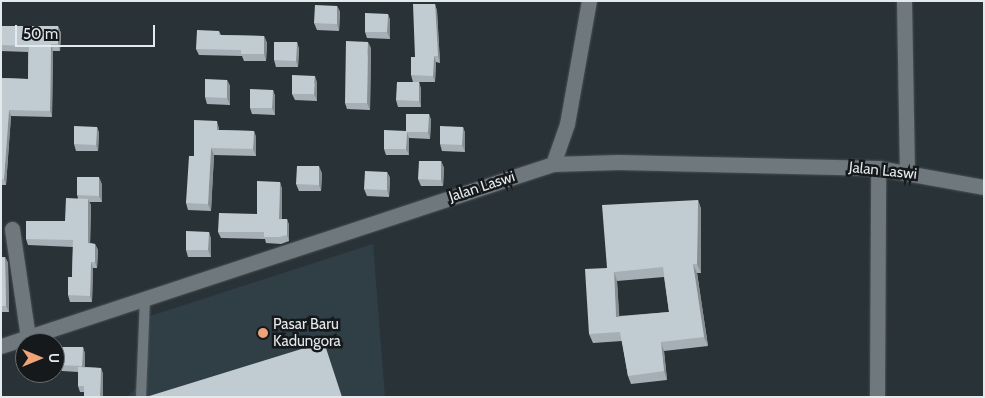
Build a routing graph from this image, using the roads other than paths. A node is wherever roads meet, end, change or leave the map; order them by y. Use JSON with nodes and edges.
{"nodes":[{"id":1,"x":589,"y":1,"type":"edge"},
{"id":2,"x":904,"y":1,"type":"edge"},
{"id":3,"x":553,"y":164,"type":"junction"},
{"id":4,"x":878,"y":168,"type":"junction"},
{"id":5,"x":907,"y":172,"type":"junction"},
{"id":6,"x":984,"y":186,"type":"edge"},
{"id":7,"x":12,"y":229,"type":"dead end"},
{"id":8,"x":145,"y":298,"type":"junction"},
{"id":9,"x":27,"y":333,"type":"edge"},
{"id":10,"x":40,"y":333,"type":"edge"},
{"id":11,"x":15,"y":341,"type":"edge"},
{"id":12,"x":1,"y":346,"type":"edge"},
{"id":13,"x":141,"y":397,"type":"edge"},
{"id":14,"x":877,"y":397,"type":"edge"}],
"edges":[{"from":1,"to":3,"type":"street"},
{"from":2,"to":5,"type":"street"},
{"from":3,"to":4,"type":"street","name":"Jalan Laswi"},
{"from":3,"to":8,"type":"street","name":"Jalan Laswi"},
{"from":4,"to":5,"type":"street","name":"Jalan Laswi"},
{"from":4,"to":14,"type":"street"},
{"from":5,"to":6,"type":"street","name":"Jalan Laswi"},
{"from":7,"to":9,"type":"street"},
{"from":8,"to":10,"type":"street","name":"Jalan Laswi"},
{"from":8,"to":13,"type":"lane"},
{"from":11,"to":12,"type":"street","name":"Jalan Laswi"}]}
